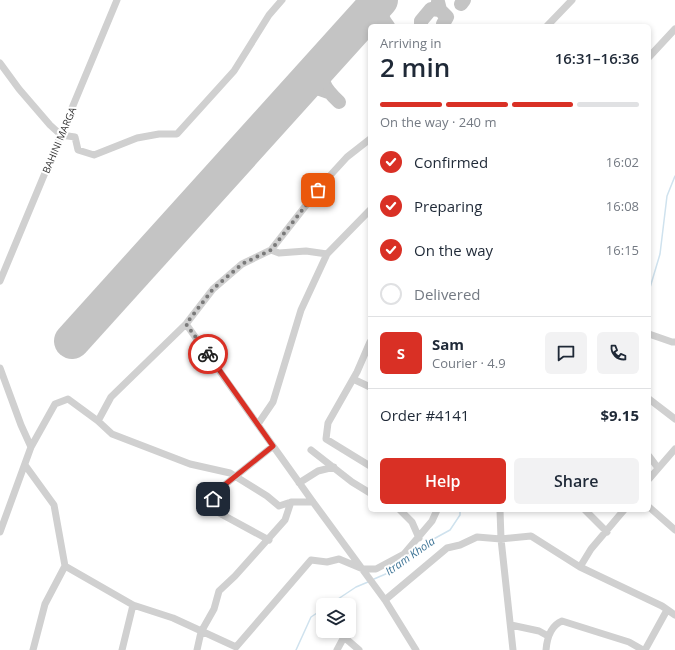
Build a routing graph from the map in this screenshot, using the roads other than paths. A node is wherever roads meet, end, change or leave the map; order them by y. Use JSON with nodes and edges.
{"nodes":[{"id":1,"x":116,"y":0,"type":"edge"},
{"id":2,"x":282,"y":0,"type":"edge"},
{"id":3,"x":572,"y":0,"type":"edge"},
{"id":4,"x":549,"y":24,"type":"edge"},
{"id":5,"x":675,"y":29,"type":"edge"},
{"id":6,"x":651,"y":55,"type":"edge"},
{"id":7,"x":0,"y":63,"type":"edge"},
{"id":8,"x":61,"y":135,"type":"junction"},
{"id":9,"x":368,"y":141,"type":"edge"},
{"id":10,"x":368,"y":212,"type":"edge"},
{"id":11,"x":271,"y":250,"type":"junction"},
{"id":12,"x":326,"y":254,"type":"junction"},
{"id":13,"x":0,"y":280,"type":"edge"},
{"id":14,"x":186,"y":324,"type":"junction"},
{"id":15,"x":651,"y":335,"type":"edge"},
{"id":16,"x":675,"y":342,"type":"edge"},
{"id":17,"x":368,"y":346,"type":"edge"},
{"id":18,"x":0,"y":368,"type":"edge"},
{"id":19,"x":353,"y":379,"type":"junction"},
{"id":20,"x":368,"y":386,"type":"edge"},
{"id":21,"x":651,"y":401,"type":"edge"},
{"id":22,"x":675,"y":419,"type":"edge"},
{"id":23,"x":98,"y":422,"type":"junction"},
{"id":24,"x":258,"y":424,"type":"junction"},
{"id":25,"x":273,"y":446,"type":"junction"},
{"id":26,"x":31,"y":447,"type":"junction"},
{"id":27,"x":311,"y":450,"type":"dead end"},
{"id":28,"x":675,"y":450,"type":"edge"},
{"id":29,"x":651,"y":459,"type":"edge"},
{"id":30,"x":25,"y":465,"type":"junction"},
{"id":31,"x":368,"y":465,"type":"edge"},
{"id":32,"x":334,"y":466,"type":"junction"},
{"id":33,"x":658,"y":468,"type":"junction"},
{"id":34,"x":236,"y":476,"type":"junction"},
{"id":35,"x":651,"y":477,"type":"edge"},
{"id":36,"x":299,"y":483,"type":"junction"},
{"id":37,"x":368,"y":492,"type":"edge"},
{"id":38,"x":291,"y":502,"type":"junction"},
{"id":39,"x":313,"y":502,"type":"junction"},
{"id":40,"x":651,"y":509,"type":"edge"},
{"id":41,"x":402,"y":512,"type":"edge"},
{"id":42,"x":436,"y":512,"type":"edge"},
{"id":43,"x":500,"y":512,"type":"edge"},
{"id":44,"x":587,"y":512,"type":"edge"},
{"id":45,"x":622,"y":512,"type":"edge"},
{"id":46,"x":675,"y":530,"type":"edge"},
{"id":47,"x":0,"y":532,"type":"edge"},
{"id":48,"x":606,"y":532,"type":"junction"},
{"id":49,"x":419,"y":538,"type":"junction"},
{"id":50,"x":501,"y":539,"type":"junction"},
{"id":51,"x":269,"y":540,"type":"junction"},
{"id":52,"x":65,"y":566,"type":"junction"},
{"id":53,"x":580,"y":567,"type":"junction"},
{"id":54,"x":365,"y":571,"type":"junction"},
{"id":55,"x":386,"y":600,"type":"junction"},
{"id":56,"x":133,"y":605,"type":"junction"},
{"id":57,"x":667,"y":610,"type":"junction"},
{"id":58,"x":675,"y":616,"type":"edge"},
{"id":59,"x":511,"y":625,"type":"junction"},
{"id":60,"x":202,"y":632,"type":"junction"},
{"id":61,"x":548,"y":636,"type":"junction"},
{"id":62,"x":238,"y":648,"type":"edge"},
{"id":63,"x":34,"y":650,"type":"edge"},
{"id":64,"x":122,"y":650,"type":"edge"},
{"id":65,"x":197,"y":650,"type":"edge"},
{"id":66,"x":337,"y":650,"type":"edge"},
{"id":67,"x":359,"y":650,"type":"edge"},
{"id":68,"x":416,"y":650,"type":"edge"},
{"id":69,"x":513,"y":650,"type":"edge"},
{"id":70,"x":546,"y":650,"type":"edge"},
{"id":71,"x":644,"y":650,"type":"edge"}],
"edges":[{"from":1,"to":8,"type":"street","name":"BAHINI MARGA"},
{"from":2,"to":8,"type":"street"},
{"from":3,"to":4,"type":"street"},
{"from":5,"to":6,"type":"street"},
{"from":7,"to":8,"type":"street"},
{"from":8,"to":13,"type":"street","name":"BAHINI MARGA"},
{"from":9,"to":11,"type":"street"},
{"from":10,"to":12,"type":"street"},
{"from":11,"to":12,"type":"street"},
{"from":11,"to":14,"type":"street"},
{"from":12,"to":24,"type":"street"},
{"from":14,"to":23,"type":"street"},
{"from":14,"to":24,"type":"street"},
{"from":15,"to":16,"type":"street"},
{"from":17,"to":19,"type":"street"},
{"from":18,"to":26,"type":"street"},
{"from":19,"to":20,"type":"street"},
{"from":19,"to":31,"type":"street"},
{"from":21,"to":22,"type":"street"},
{"from":23,"to":26,"type":"street"},
{"from":23,"to":34,"type":"street"},
{"from":24,"to":25,"type":"street"},
{"from":25,"to":34,"type":"street"},
{"from":25,"to":36,"type":"street"},
{"from":26,"to":30,"type":"street"},
{"from":27,"to":32,"type":"street"},
{"from":28,"to":33,"type":"street"},
{"from":29,"to":33,"type":"street"},
{"from":30,"to":47,"type":"street"},
{"from":30,"to":52,"type":"street"},
{"from":32,"to":36,"type":"street"},
{"from":32,"to":37,"type":"street"},
{"from":33,"to":35,"type":"street"},
{"from":34,"to":38,"type":"street"},
{"from":34,"to":51,"type":"street"},
{"from":36,"to":39,"type":"street"},
{"from":38,"to":39,"type":"street"},
{"from":38,"to":51,"type":"street"},
{"from":39,"to":54,"type":"street"},
{"from":40,"to":46,"type":"street"},
{"from":41,"to":49,"type":"street"},
{"from":42,"to":49,"type":"street"},
{"from":43,"to":50,"type":"street"},
{"from":44,"to":48,"type":"street"},
{"from":45,"to":48,"type":"street"},
{"from":48,"to":53,"type":"street"},
{"from":49,"to":54,"type":"street"},
{"from":50,"to":53,"type":"street"},
{"from":50,"to":55,"type":"street"},
{"from":50,"to":59,"type":"street"},
{"from":51,"to":60,"type":"street"},
{"from":52,"to":56,"type":"street"},
{"from":52,"to":63,"type":"street"},
{"from":53,"to":57,"type":"street"},
{"from":54,"to":55,"type":"street"},
{"from":54,"to":62,"type":"street"},
{"from":55,"to":68,"type":"street"},
{"from":56,"to":60,"type":"street"},
{"from":56,"to":64,"type":"street"},
{"from":57,"to":58,"type":"street"},
{"from":57,"to":71,"type":"street"},
{"from":59,"to":61,"type":"street"},
{"from":59,"to":69,"type":"street"},
{"from":60,"to":62,"type":"street"},
{"from":60,"to":65,"type":"street"},
{"from":61,"to":70,"type":"street"},
{"from":61,"to":71,"type":"street"},
{"from":66,"to":67,"type":"street"}]}
